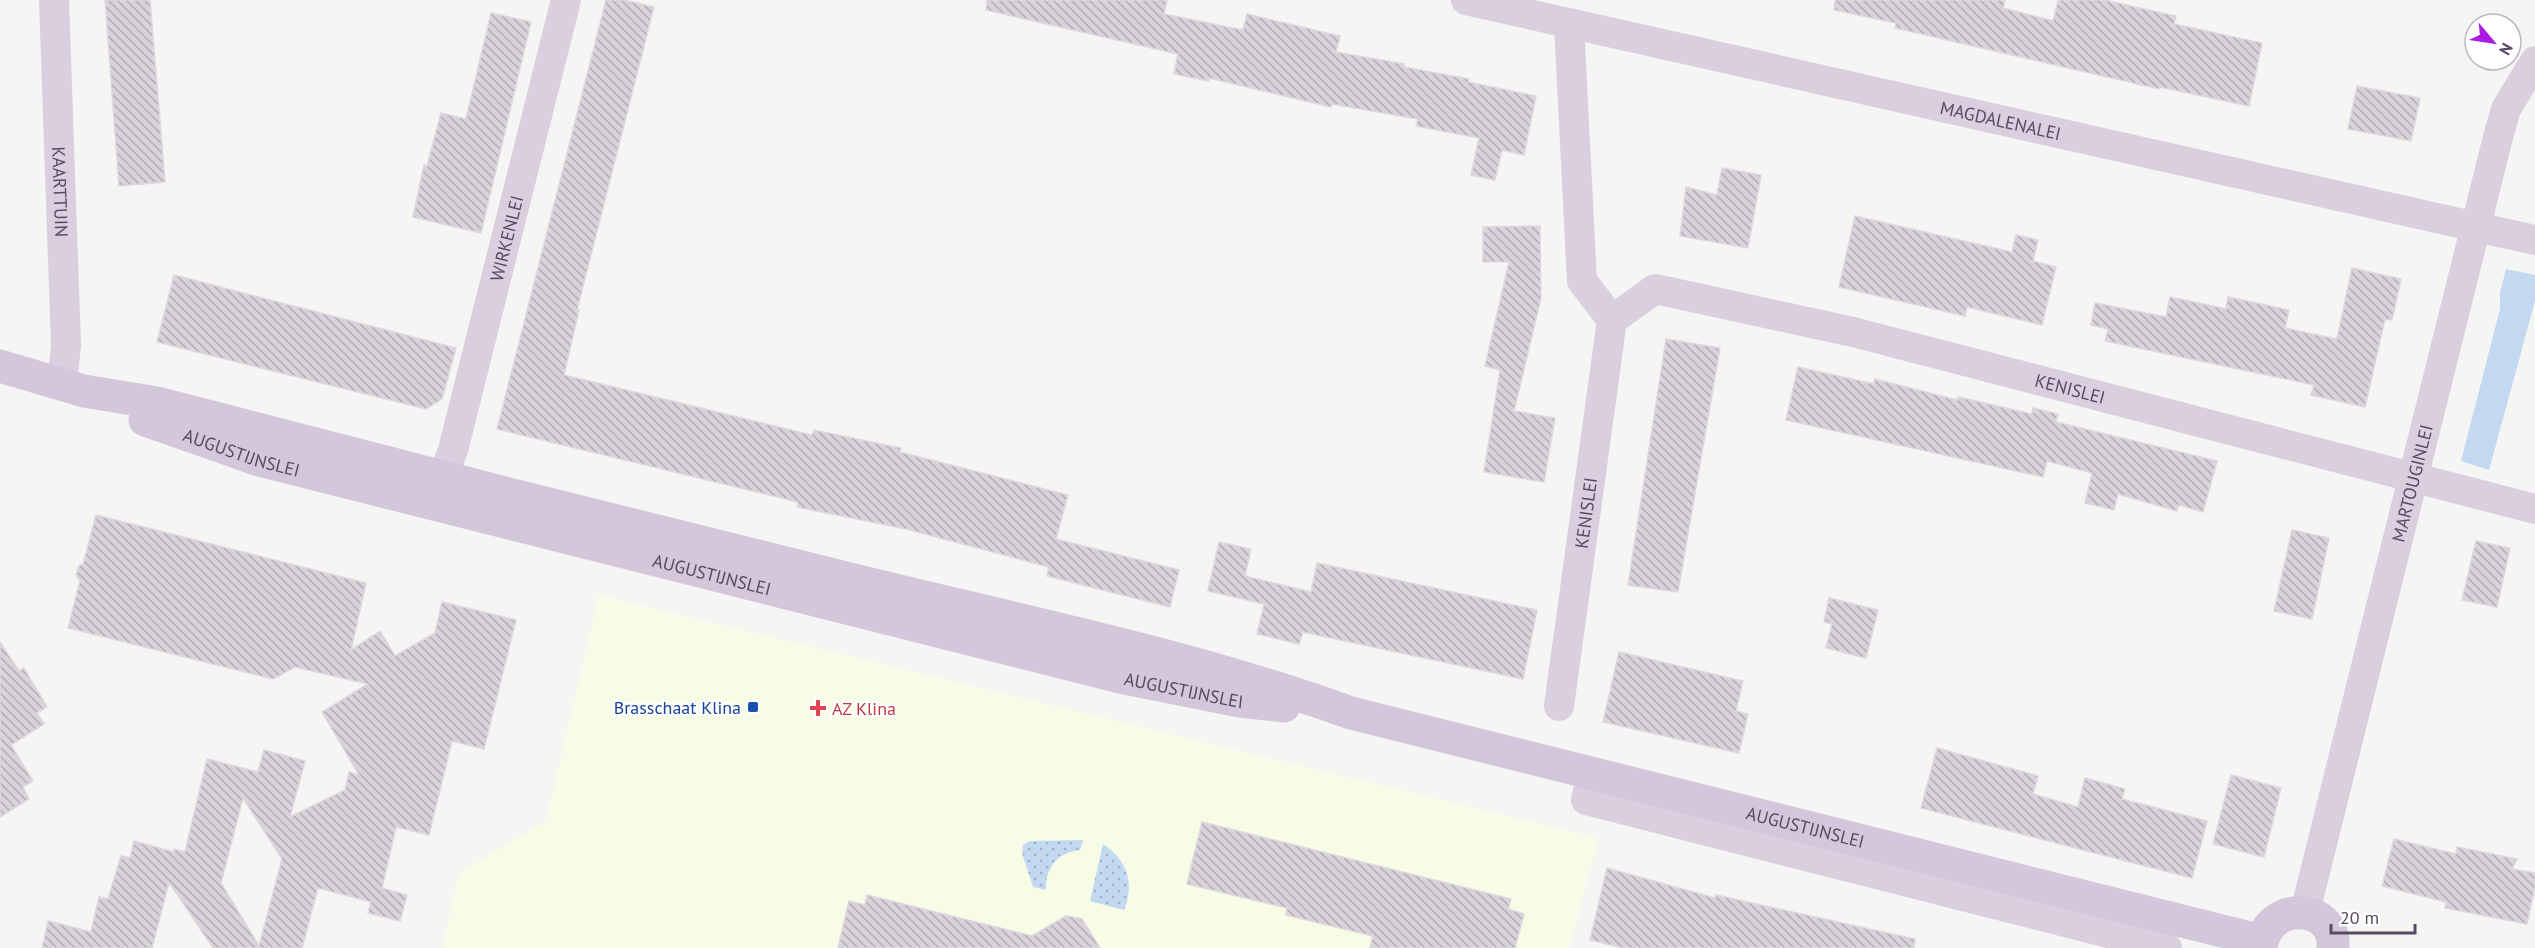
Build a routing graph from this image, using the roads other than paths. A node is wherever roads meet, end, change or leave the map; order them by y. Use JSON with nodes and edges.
{"nodes":[{"id":1,"x":54,"y":0,"type":"edge"},
{"id":2,"x":566,"y":0,"type":"edge"},
{"id":3,"x":1466,"y":0,"type":"edge"},
{"id":4,"x":1569,"y":24,"type":"junction"},
{"id":5,"x":2535,"y":61,"type":"edge"},
{"id":6,"x":2475,"y":227,"type":"junction"},
{"id":7,"x":2535,"y":240,"type":"edge"},
{"id":8,"x":1612,"y":320,"type":"junction"},
{"id":9,"x":0,"y":366,"type":"edge"},
{"id":10,"x":73,"y":387,"type":"junction"},
{"id":11,"x":2412,"y":477,"type":"junction"},
{"id":12,"x":443,"y":478,"type":"junction"},
{"id":13,"x":2535,"y":509,"type":"edge"},
{"id":14,"x":1559,"y":706,"type":"dead end"},
{"id":15,"x":1351,"y":713,"type":"junction"},
{"id":16,"x":1589,"y":787,"type":"junction"},
{"id":17,"x":2304,"y":912,"type":"junction"},
{"id":18,"x":2262,"y":945,"type":"edge"},
{"id":19,"x":2167,"y":948,"type":"edge"},
{"id":20,"x":2333,"y":948,"type":"edge"}],
"edges":[{"from":1,"to":10,"type":"street","name":"KAARTTUIN"},
{"from":2,"to":12,"type":"street","name":"WIRKENLEI"},
{"from":3,"to":4,"type":"street","name":"MAGDALENALEI"},
{"from":4,"to":6,"type":"street","name":"MAGDALENALEI"},
{"from":4,"to":8,"type":"street"},
{"from":5,"to":6,"type":"street","name":"MARTOUGINLEI"},
{"from":6,"to":7,"type":"street","name":"MAGDALENALEI"},
{"from":6,"to":11,"type":"street","name":"MARTOUGINLEI"},
{"from":8,"to":11,"type":"street","name":"KENISLEI"},
{"from":8,"to":14,"type":"street","name":"KENISLEI"},
{"from":9,"to":10,"type":"street","name":"AUGUSTIJNSLEI"},
{"from":10,"to":12,"type":"street","name":"AUGUSTIJNSLEI"},
{"from":10,"to":15,"type":"street","name":"AUGUSTIJNSLEI"},
{"from":11,"to":13,"type":"street","name":"KENISLEI"},
{"from":11,"to":17,"type":"street","name":"MARTOUGINLEI"},
{"from":12,"to":15,"type":"street","name":"AUGUSTIJNSLEI"},
{"from":15,"to":16,"type":"street","name":"AUGUSTIJNSLEI"},
{"from":16,"to":18,"type":"street","name":"AUGUSTIJNSLEI"},
{"from":16,"to":19,"type":"street","name":"AUGUSTIJNSLEI"},
{"from":17,"to":18,"type":"street","name":"AUGUSTIJNSLEI"},
{"from":17,"to":20,"type":"street"}]}
